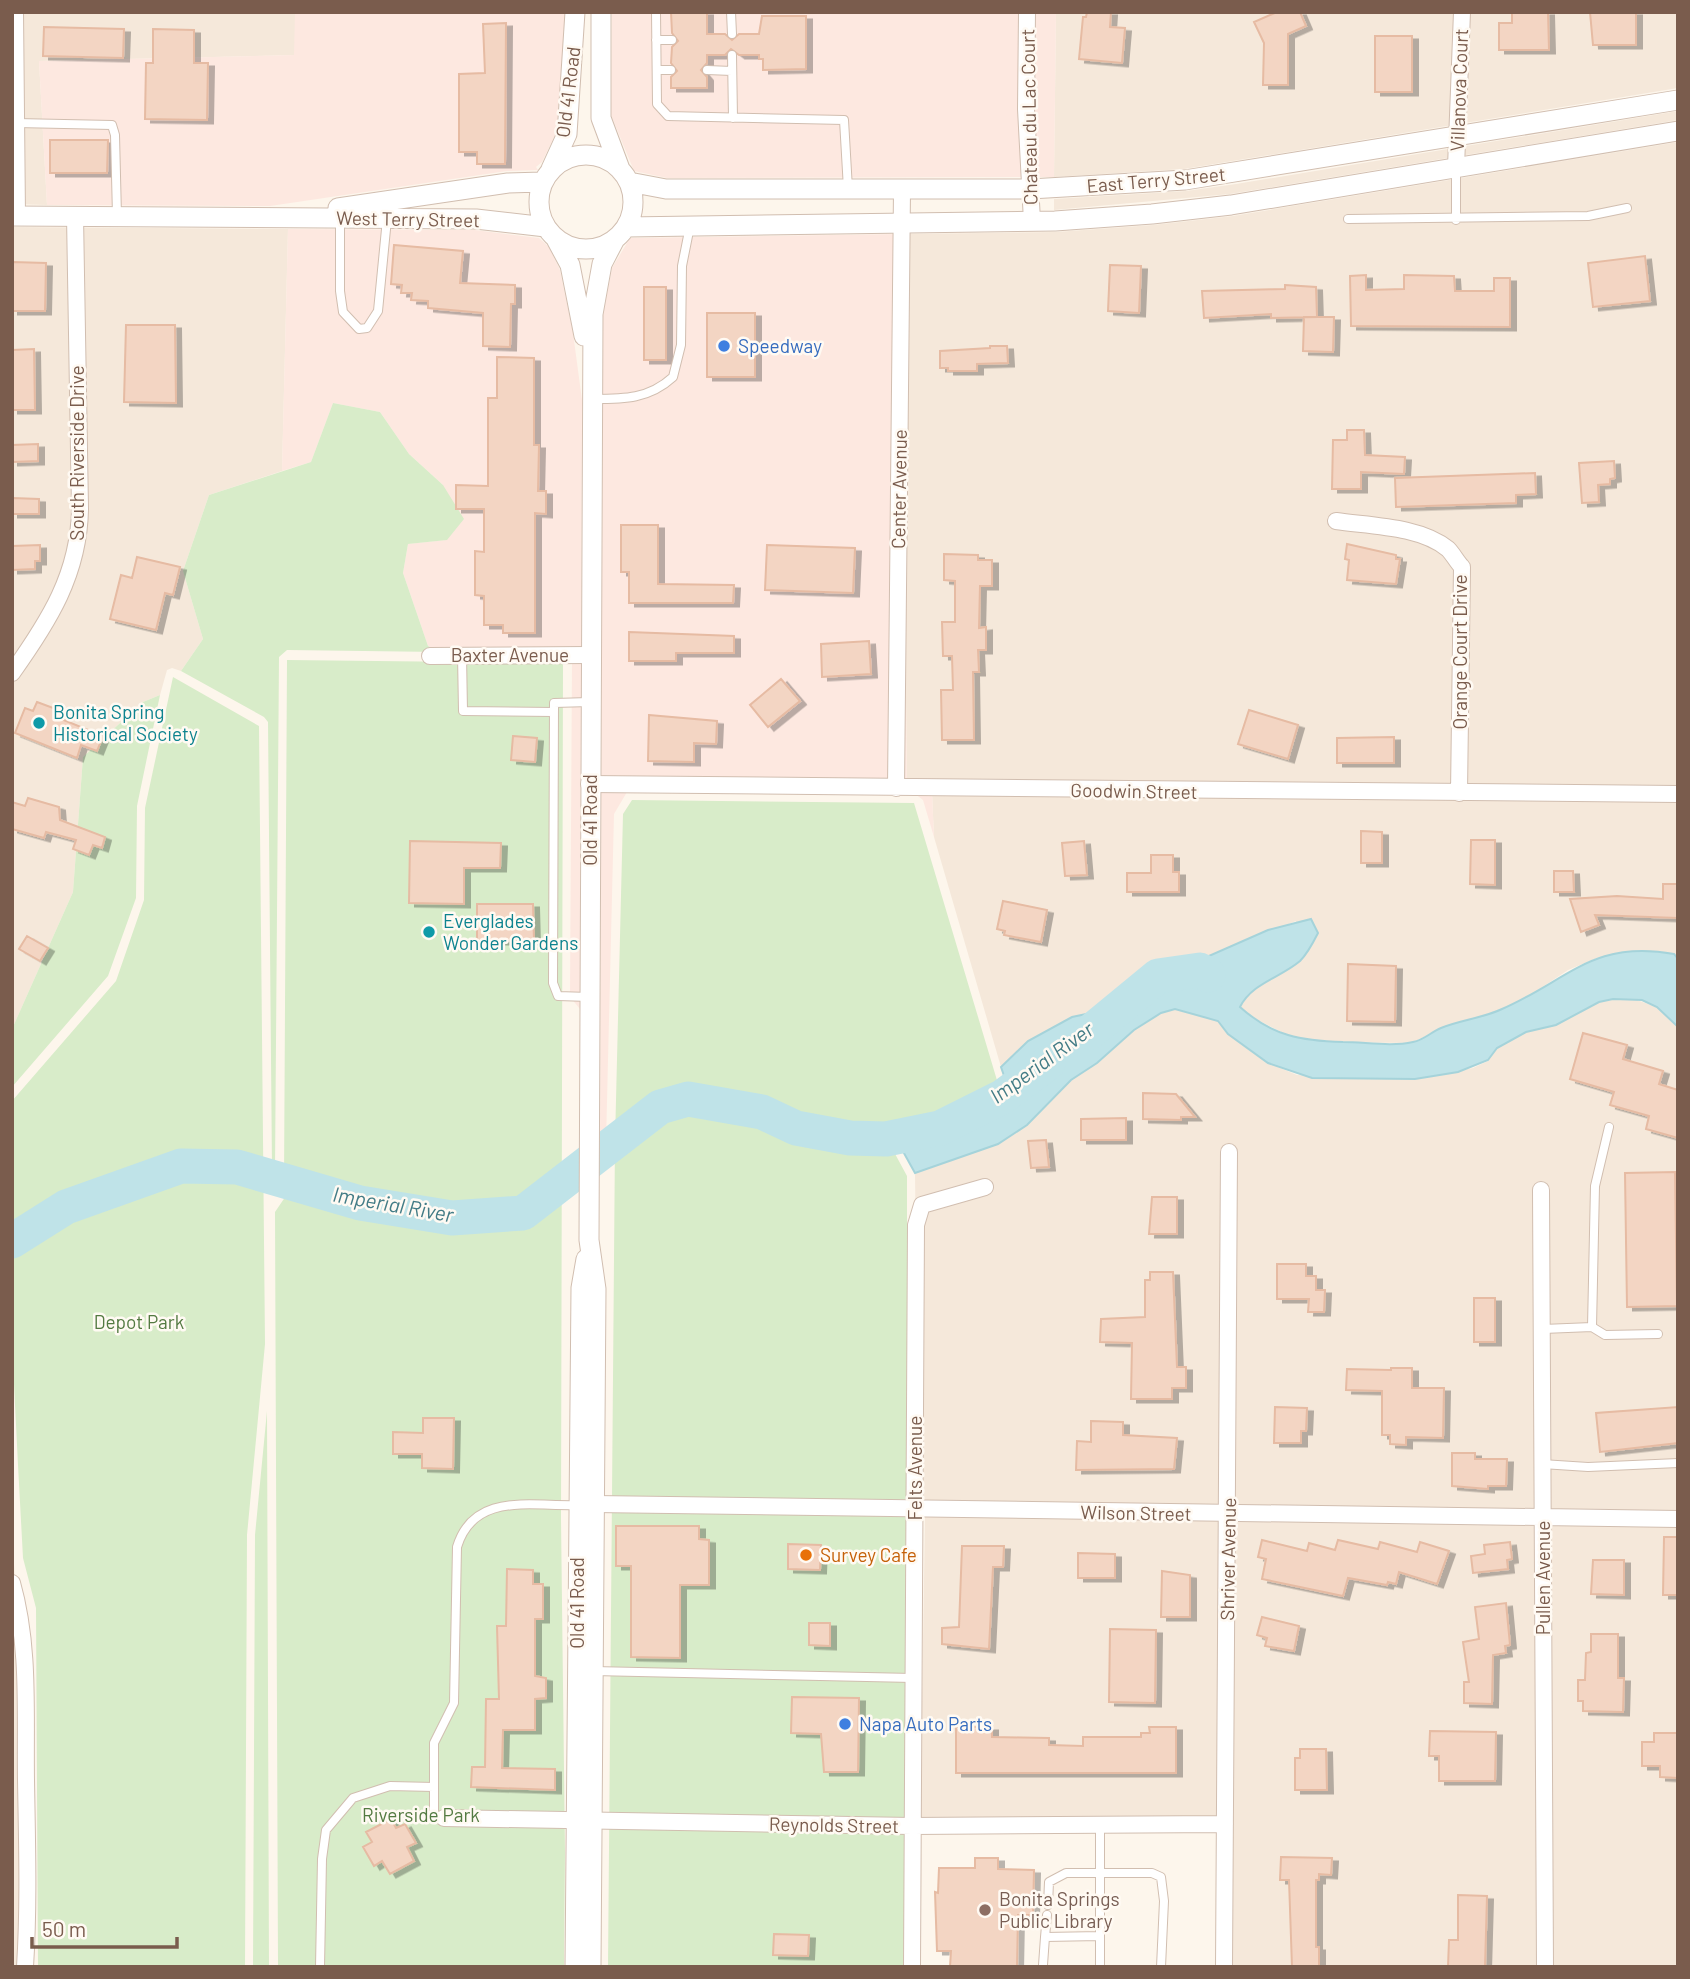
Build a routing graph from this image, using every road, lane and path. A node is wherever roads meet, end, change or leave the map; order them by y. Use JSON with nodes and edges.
{"nodes":[{"id":1,"x":15,"y":12,"type":"edge"},
{"id":2,"x":575,"y":12,"type":"edge"},
{"id":3,"x":601,"y":12,"type":"edge"},
{"id":4,"x":656,"y":12,"type":"edge"},
{"id":5,"x":731,"y":12,"type":"edge"},
{"id":6,"x":1027,"y":12,"type":"edge"},
{"id":7,"x":1462,"y":12,"type":"edge"},
{"id":8,"x":732,"y":34,"type":"dead end"},
{"id":9,"x":656,"y":40,"type":"junction"},
{"id":10,"x":672,"y":40,"type":"dead end"},
{"id":11,"x":732,"y":55,"type":"dead end"},
{"id":12,"x":657,"y":70,"type":"junction"},
{"id":13,"x":671,"y":70,"type":"dead end"},
{"id":14,"x":707,"y":70,"type":"dead end"},
{"id":15,"x":732,"y":71,"type":"junction"},
{"id":16,"x":1678,"y":100,"type":"edge"},
{"id":17,"x":733,"y":118,"type":"junction"},
{"id":18,"x":16,"y":123,"type":"junction"},
{"id":19,"x":1678,"y":131,"type":"edge"},
{"id":20,"x":1459,"y":135,"type":"junction"},
{"id":21,"x":1456,"y":167,"type":"junction"},
{"id":22,"x":624,"y":175,"type":"junction"},
{"id":23,"x":546,"y":176,"type":"junction"},
{"id":24,"x":848,"y":189,"type":"junction"},
{"id":25,"x":1030,"y":189,"type":"junction"},
{"id":26,"x":902,"y":190,"type":"junction"},
{"id":27,"x":1627,"y":208,"type":"dead end"},
{"id":28,"x":388,"y":210,"type":"junction"},
{"id":29,"x":340,"y":213,"type":"junction"},
{"id":30,"x":15,"y":216,"type":"edge"},
{"id":31,"x":75,"y":216,"type":"junction"},
{"id":32,"x":117,"y":216,"type":"junction"},
{"id":33,"x":1348,"y":219,"type":"dead end"},
{"id":34,"x":1456,"y":220,"type":"junction"},
{"id":35,"x":1032,"y":221,"type":"junction"},
{"id":36,"x":902,"y":223,"type":"junction"},
{"id":37,"x":690,"y":226,"type":"junction"},
{"id":38,"x":551,"y":233,"type":"junction"},
{"id":39,"x":621,"y":233,"type":"junction"},
{"id":40,"x":592,"y":399,"type":"junction"},
{"id":41,"x":1336,"y":521,"type":"dead end"},
{"id":42,"x":590,"y":655,"type":"junction"},
{"id":43,"x":430,"y":656,"type":"dead end"},
{"id":44,"x":462,"y":656,"type":"junction"},
{"id":45,"x":12,"y":673,"type":"edge"},
{"id":46,"x":590,"y":702,"type":"junction"},
{"id":47,"x":554,"y":712,"type":"junction"},
{"id":48,"x":589,"y":784,"type":"junction"},
{"id":49,"x":896,"y":788,"type":"junction"},
{"id":50,"x":1459,"y":793,"type":"junction"},
{"id":51,"x":1678,"y":794,"type":"edge"},
{"id":52,"x":590,"y":997,"type":"junction"},
{"id":53,"x":1609,"y":1127,"type":"dead end"},
{"id":54,"x":1229,"y":1152,"type":"dead end"},
{"id":55,"x":985,"y":1187,"type":"dead end"},
{"id":56,"x":1541,"y":1190,"type":"dead end"},
{"id":57,"x":1592,"y":1327,"type":"junction"},
{"id":58,"x":1543,"y":1329,"type":"junction"},
{"id":59,"x":1658,"y":1334,"type":"dead end"},
{"id":60,"x":1678,"y":1463,"type":"edge"},
{"id":61,"x":1542,"y":1464,"type":"junction"},
{"id":62,"x":585,"y":1505,"type":"junction"},
{"id":63,"x":915,"y":1507,"type":"junction"},
{"id":64,"x":1228,"y":1514,"type":"junction"},
{"id":65,"x":1542,"y":1518,"type":"junction"},
{"id":66,"x":1678,"y":1519,"type":"edge"},
{"id":67,"x":12,"y":1583,"type":"edge"},
{"id":68,"x":593,"y":1671,"type":"junction"},
{"id":69,"x":913,"y":1678,"type":"junction"},
{"id":70,"x":434,"y":1787,"type":"junction"},
{"id":71,"x":444,"y":1818,"type":"joint"},
{"id":72,"x":583,"y":1821,"type":"junction"},
{"id":73,"x":1225,"y":1824,"type":"junction"},
{"id":74,"x":1100,"y":1825,"type":"junction"},
{"id":75,"x":912,"y":1826,"type":"junction"},
{"id":76,"x":1101,"y":1872,"type":"junction"},
{"id":77,"x":1100,"y":1936,"type":"junction"},
{"id":78,"x":1045,"y":1937,"type":"junction"},
{"id":79,"x":1043,"y":1965,"type":"dead end"},
{"id":80,"x":25,"y":1967,"type":"edge"},
{"id":81,"x":320,"y":1967,"type":"edge"},
{"id":82,"x":575,"y":1967,"type":"edge"},
{"id":83,"x":591,"y":1967,"type":"edge"},
{"id":84,"x":912,"y":1967,"type":"edge"},
{"id":85,"x":1100,"y":1967,"type":"edge"},
{"id":86,"x":1161,"y":1967,"type":"edge"},
{"id":87,"x":1224,"y":1967,"type":"edge"},
{"id":88,"x":1545,"y":1967,"type":"edge"}],
"edges":[{"from":1,"to":18,"type":"street"},
{"from":2,"to":23,"type":"street","name":"Old 41 Road"},
{"from":3,"to":22,"type":"street","name":"Old 41 Road"},
{"from":4,"to":9,"type":"lane"},
{"from":5,"to":8,"type":"lane"},
{"from":6,"to":25,"type":"street","name":"Chateau du Lac Court"},
{"from":7,"to":20,"type":"street","name":"Villanova Court"},
{"from":9,"to":10,"type":"lane"},
{"from":9,"to":12,"type":"lane"},
{"from":11,"to":15,"type":"lane"},
{"from":12,"to":13,"type":"lane"},
{"from":12,"to":17,"type":"lane"},
{"from":14,"to":15,"type":"lane"},
{"from":15,"to":17,"type":"lane"},
{"from":16,"to":20,"type":"street","name":"East Terry Street"},
{"from":17,"to":24,"type":"lane"},
{"from":18,"to":30,"type":"street"},
{"from":18,"to":32,"type":"lane"},
{"from":19,"to":21,"type":"street"},
{"from":20,"to":21,"type":"street","name":"Villanova Court"},
{"from":20,"to":25,"type":"street","name":"East Terry Street"},
{"from":21,"to":34,"type":"lane"},
{"from":21,"to":35,"type":"street"},
{"from":22,"to":23,"type":"street"},
{"from":22,"to":24,"type":"street","name":"East Terry Street"},
{"from":22,"to":39,"type":"street"},
{"from":23,"to":28,"type":"street","name":"West Terry Street"},
{"from":23,"to":38,"type":"street"},
{"from":24,"to":26,"type":"street","name":"East Terry Street"},
{"from":25,"to":26,"type":"street","name":"East Terry Street"},
{"from":25,"to":35,"type":"street","name":"Chateau du Lac Court"},
{"from":26,"to":36,"type":"street","name":"Center Avenue"},
{"from":27,"to":34,"type":"lane"},
{"from":28,"to":29,"type":"street","name":"West Terry Street"},
{"from":28,"to":29,"type":"lane"},
{"from":28,"to":38,"type":"street","name":"West Terry Street"},
{"from":29,"to":32,"type":"street","name":"West Terry Street"},
{"from":30,"to":31,"type":"street","name":"West Terry Street"},
{"from":31,"to":32,"type":"street","name":"West Terry Street"},
{"from":31,"to":45,"type":"street","name":"South Riverside Drive"},
{"from":33,"to":34,"type":"lane"},
{"from":35,"to":36,"type":"street"},
{"from":36,"to":37,"type":"street"},
{"from":36,"to":49,"type":"street","name":"Center Avenue"},
{"from":37,"to":39,"type":"street"},
{"from":37,"to":40,"type":"lane"},
{"from":38,"to":39,"type":"street"},
{"from":38,"to":40,"type":"street","name":"Old 41 Road"},
{"from":39,"to":40,"type":"street","name":"Old 41 Road"},
{"from":40,"to":42,"type":"street","name":"Old 41 Road"},
{"from":41,"to":50,"type":"street","name":"Orange Court Drive"},
{"from":42,"to":44,"type":"street","name":"Baxter Avenue"},
{"from":42,"to":46,"type":"street","name":"Old 41 Road"},
{"from":43,"to":44,"type":"street","name":"Baxter Avenue"},
{"from":44,"to":47,"type":"lane"},
{"from":46,"to":47,"type":"lane"},
{"from":46,"to":48,"type":"street","name":"Old 41 Road"},
{"from":47,"to":52,"type":"lane"},
{"from":48,"to":49,"type":"street","name":"Goodwin Street"},
{"from":48,"to":52,"type":"street","name":"Old 41 Road"},
{"from":49,"to":50,"type":"street","name":"Goodwin Street"},
{"from":50,"to":51,"type":"street","name":"Goodwin Street"},
{"from":52,"to":62,"type":"street","name":"Old 41 Road"},
{"from":53,"to":57,"type":"lane"},
{"from":54,"to":64,"type":"street","name":"Shriver Avenue"},
{"from":55,"to":63,"type":"street","name":"Felts Avenue"},
{"from":56,"to":58,"type":"street","name":"Pullen Avenue"},
{"from":57,"to":58,"type":"lane"},
{"from":57,"to":59,"type":"lane"},
{"from":58,"to":61,"type":"street","name":"Pullen Avenue"},
{"from":60,"to":61,"type":"lane"},
{"from":61,"to":65,"type":"street","name":"Pullen Avenue"},
{"from":62,"to":63,"type":"street","name":"Wilson Street"},
{"from":62,"to":68,"type":"street","name":"Old 41 Road"},
{"from":62,"to":70,"type":"lane"},
{"from":62,"to":72,"type":"street","name":"Old 41 Road"},
{"from":63,"to":64,"type":"street","name":"Wilson Street"},
{"from":63,"to":69,"type":"street","name":"Felts Avenue"},
{"from":64,"to":65,"type":"street","name":"Wilson Street"},
{"from":64,"to":73,"type":"street","name":"Shriver Avenue"},
{"from":65,"to":66,"type":"street","name":"Wilson Street"},
{"from":65,"to":88,"type":"street","name":"Pullen Avenue"},
{"from":67,"to":80,"type":"street"},
{"from":68,"to":69,"type":"lane"},
{"from":68,"to":72,"type":"street","name":"Old 41 Road"},
{"from":69,"to":75,"type":"street","name":"Felts Avenue"},
{"from":70,"to":71,"type":"lane"},
{"from":70,"to":81,"type":"lane"},
{"from":71,"to":72,"type":"street","name":"Reynolds Street"},
{"from":72,"to":75,"type":"street","name":"Reynolds Street"},
{"from":72,"to":82,"type":"street","name":"Old 41 Road"},
{"from":72,"to":83,"type":"street","name":"Old 41 Road"},
{"from":73,"to":74,"type":"street","name":"Reynolds Street"},
{"from":73,"to":87,"type":"street","name":"Shriver Avenue"},
{"from":74,"to":75,"type":"street","name":"Reynolds Street"},
{"from":74,"to":76,"type":"lane"},
{"from":75,"to":84,"type":"street","name":"Felts Avenue"},
{"from":76,"to":77,"type":"lane"},
{"from":76,"to":78,"type":"lane"},
{"from":76,"to":86,"type":"lane"},
{"from":77,"to":78,"type":"lane"},
{"from":77,"to":85,"type":"lane"},
{"from":78,"to":79,"type":"lane"}]}
